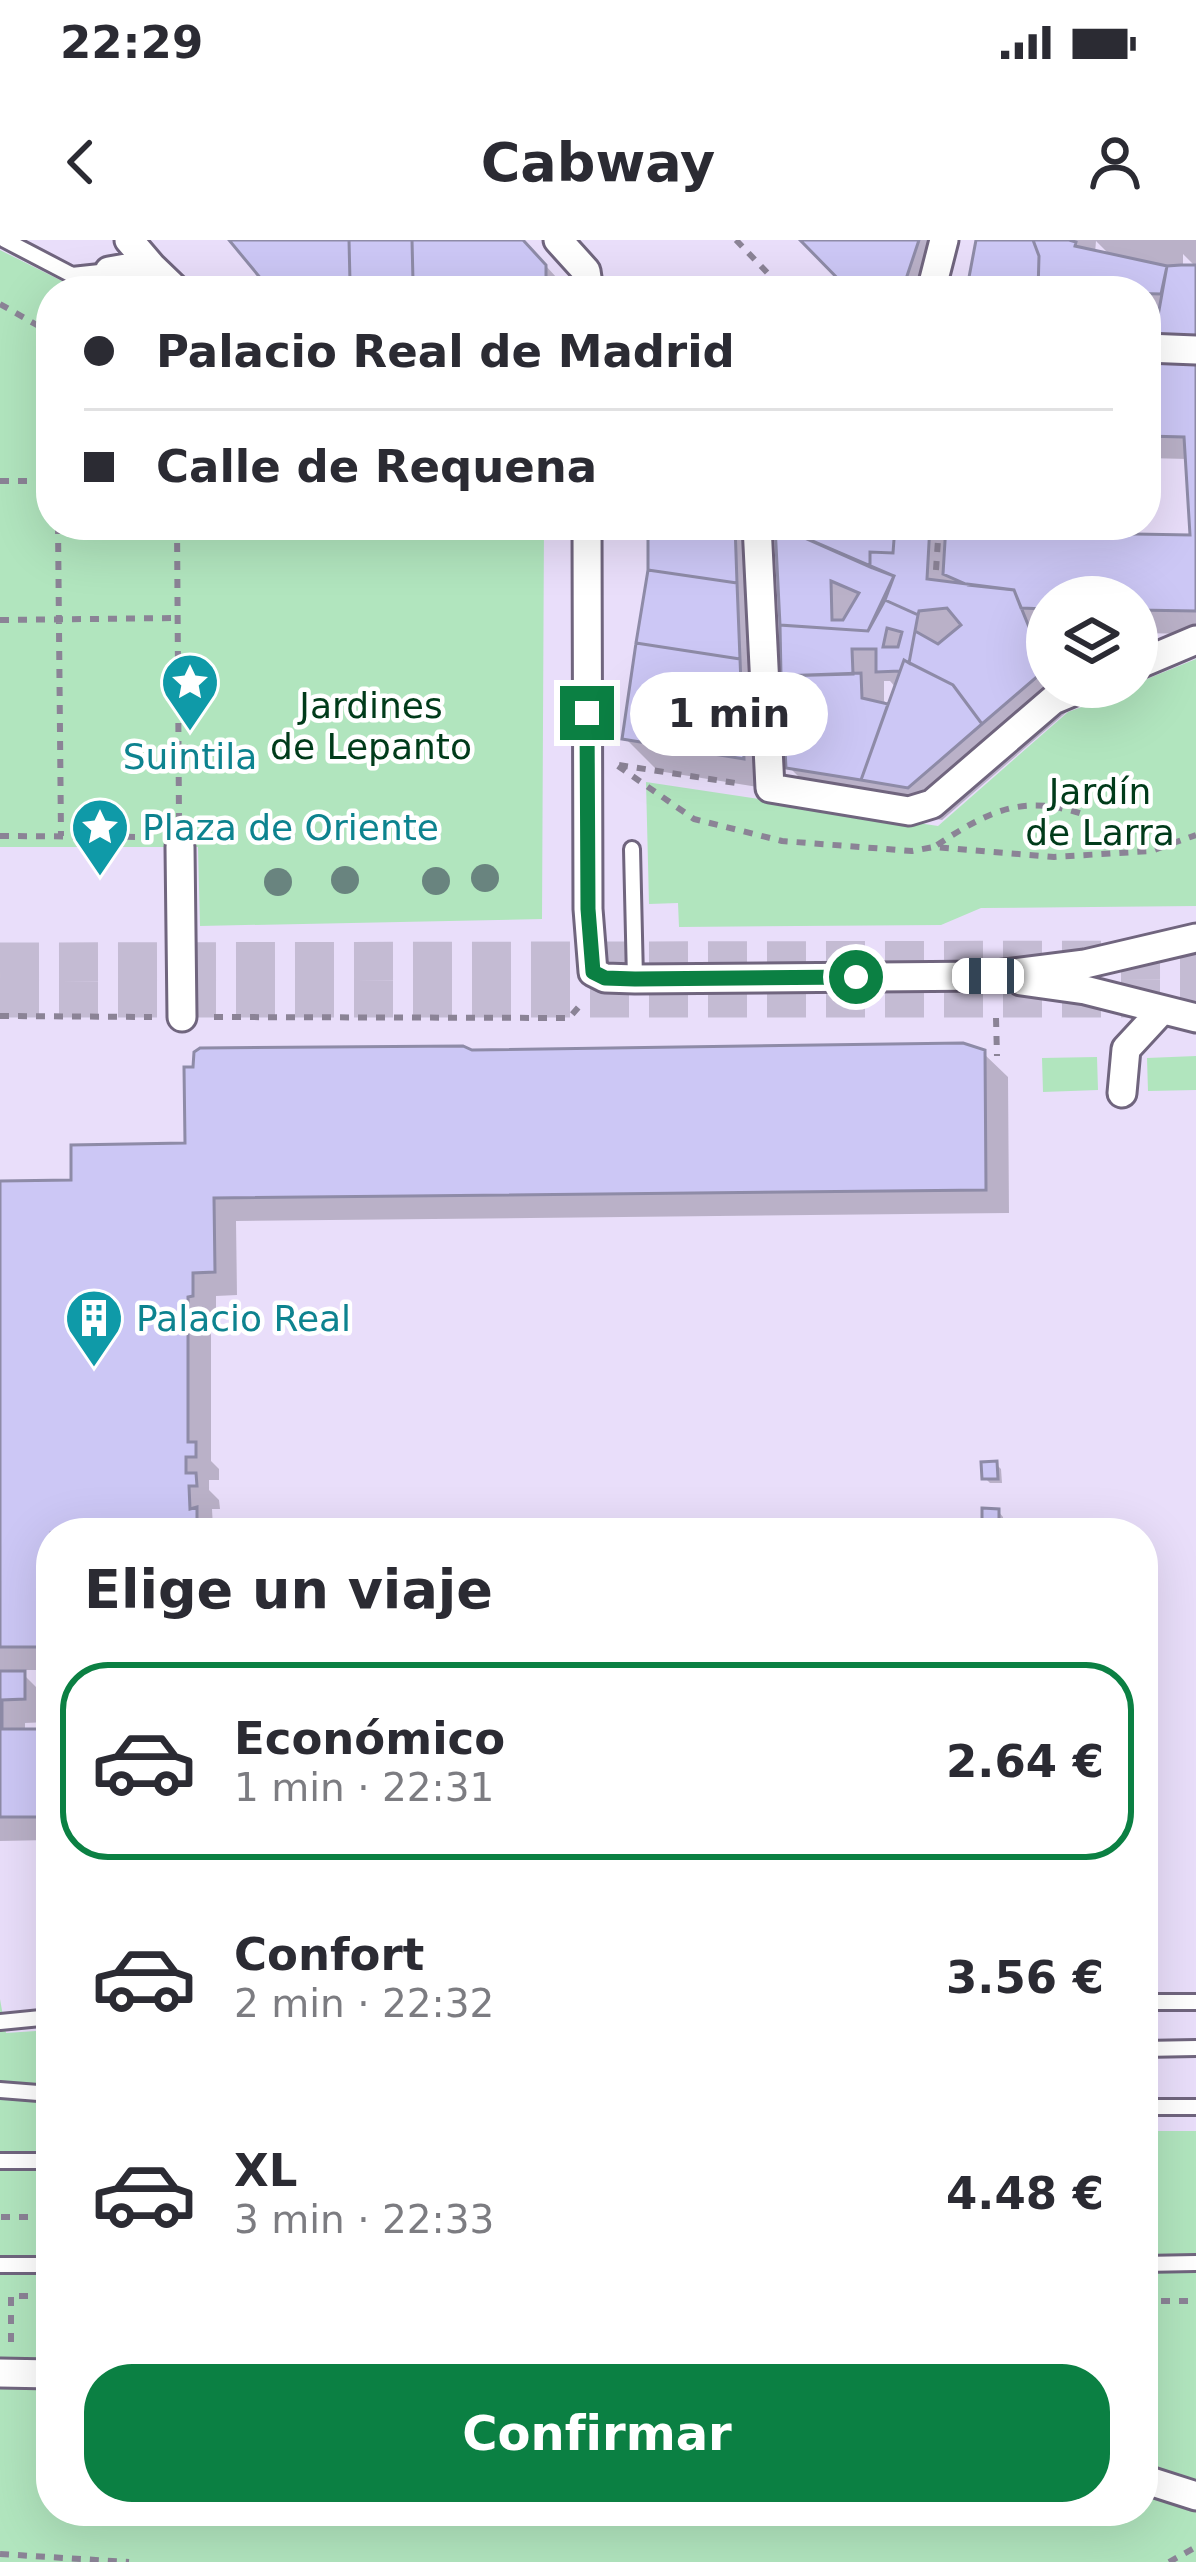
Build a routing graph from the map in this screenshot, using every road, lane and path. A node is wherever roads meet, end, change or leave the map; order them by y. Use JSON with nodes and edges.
{"nodes":[{"id":1,"x":5,"y":240,"type":"edge"},
{"id":2,"x":129,"y":240,"type":"edge"},
{"id":3,"x":559,"y":240,"type":"edge"},
{"id":4,"x":736,"y":240,"type":"edge"},
{"id":5,"x":944,"y":240,"type":"edge"},
{"id":6,"x":149,"y":264,"type":"junction"},
{"id":7,"x":109,"y":271,"type":"joint"},
{"id":8,"x":160,"y":276,"type":"edge"},
{"id":9,"x":587,"y":276,"type":"edge"},
{"id":10,"x":770,"y":276,"type":"edge"},
{"id":11,"x":935,"y":276,"type":"edge"},
{"id":12,"x":0,"y":304,"type":"edge"},
{"id":13,"x":36,"y":324,"type":"edge"},
{"id":14,"x":1161,"y":349,"type":"edge"},
{"id":15,"x":1196,"y":350,"type":"edge"},
{"id":16,"x":0,"y":481,"type":"edge"},
{"id":17,"x":36,"y":481,"type":"edge"},
{"id":18,"x":58,"y":540,"type":"edge"},
{"id":19,"x":177,"y":540,"type":"edge"},
{"id":20,"x":587,"y":540,"type":"edge"},
{"id":21,"x":758,"y":540,"type":"edge"},
{"id":22,"x":938,"y":540,"type":"edge"},
{"id":23,"x":936,"y":570,"type":"dead end"},
{"id":24,"x":177,"y":618,"type":"junction"},
{"id":25,"x":59,"y":619,"type":"junction"},
{"id":26,"x":0,"y":620,"type":"edge"},
{"id":27,"x":1196,"y":640,"type":"edge"},
{"id":28,"x":1158,"y":656,"type":"edge"},
{"id":29,"x":1043,"y":708,"type":"edge"},
{"id":30,"x":615,"y":764,"type":"dead end"},
{"id":31,"x":770,"y":788,"type":"junction"},
{"id":32,"x":1088,"y":816,"type":"dead end"},
{"id":33,"x":0,"y":836,"type":"edge"},
{"id":34,"x":61,"y":836,"type":"junction"},
{"id":35,"x":180,"y":842,"type":"junction"},
{"id":36,"x":934,"y":847,"type":"dead end"},
{"id":37,"x":632,"y":849,"type":"dead end"},
{"id":38,"x":1196,"y":938,"type":"edge"},
{"id":39,"x":988,"y":976,"type":"junction"},
{"id":40,"x":635,"y":979,"type":"junction"},
{"id":41,"x":1162,"y":1010,"type":"junction"},
{"id":42,"x":0,"y":1016,"type":"edge"},
{"id":43,"x":182,"y":1017,"type":"junction"},
{"id":44,"x":569,"y":1018,"type":"dead end"},
{"id":45,"x":996,"y":1018,"type":"dead end"},
{"id":46,"x":1196,"y":1018,"type":"edge"},
{"id":47,"x":997,"y":1056,"type":"dead end"},
{"id":48,"x":1122,"y":1093,"type":"dead end"},
{"id":49,"x":1158,"y":2002,"type":"edge"},
{"id":50,"x":1196,"y":2002,"type":"edge"},
{"id":51,"x":36,"y":2018,"type":"edge"},
{"id":52,"x":0,"y":2022,"type":"edge"},
{"id":53,"x":1196,"y":2048,"type":"edge"},
{"id":54,"x":1158,"y":2049,"type":"edge"},
{"id":55,"x":0,"y":2090,"type":"edge"},
{"id":56,"x":36,"y":2092,"type":"edge"},
{"id":57,"x":1158,"y":2107,"type":"edge"},
{"id":58,"x":1196,"y":2107,"type":"edge"},
{"id":59,"x":0,"y":2161,"type":"edge"},
{"id":60,"x":36,"y":2161,"type":"edge"},
{"id":61,"x":1,"y":2217,"type":"edge"},
{"id":62,"x":36,"y":2217,"type":"edge"},
{"id":63,"x":1158,"y":2264,"type":"edge"},
{"id":64,"x":1196,"y":2264,"type":"edge"},
{"id":65,"x":0,"y":2265,"type":"edge"},
{"id":66,"x":36,"y":2265,"type":"edge"},
{"id":67,"x":36,"y":2296,"type":"edge"},
{"id":68,"x":1158,"y":2301,"type":"edge"},
{"id":69,"x":1196,"y":2301,"type":"edge"},
{"id":70,"x":1,"y":2373,"type":"edge"},
{"id":71,"x":36,"y":2374,"type":"edge"},
{"id":72,"x":1158,"y":2484,"type":"edge"},
{"id":73,"x":1196,"y":2496,"type":"edge"},
{"id":74,"x":1196,"y":2547,"type":"edge"},
{"id":75,"x":0,"y":2554,"type":"edge"},
{"id":76,"x":129,"y":2562,"type":"edge"},
{"id":77,"x":1168,"y":2562,"type":"edge"}],
"edges":[{"from":1,"to":7,"type":"lane"},
{"from":2,"to":6,"type":"street"},
{"from":3,"to":9,"type":"street"},
{"from":4,"to":10,"type":"path"},
{"from":5,"to":11,"type":"street"},
{"from":6,"to":7,"type":"street"},
{"from":6,"to":8,"type":"street"},
{"from":12,"to":13,"type":"path"},
{"from":14,"to":15,"type":"street"},
{"from":16,"to":17,"type":"path"},
{"from":18,"to":25,"type":"path"},
{"from":19,"to":24,"type":"path"},
{"from":20,"to":40,"type":"street"},
{"from":21,"to":31,"type":"street"},
{"from":22,"to":23,"type":"path"},
{"from":24,"to":25,"type":"path"},
{"from":24,"to":35,"type":"path"},
{"from":25,"to":26,"type":"path"},
{"from":25,"to":34,"type":"path"},
{"from":27,"to":28,"type":"street"},
{"from":29,"to":31,"type":"street"},
{"from":30,"to":31,"type":"path"},
{"from":32,"to":36,"type":"path"},
{"from":33,"to":34,"type":"path"},
{"from":34,"to":35,"type":"path"},
{"from":35,"to":43,"type":"street"},
{"from":37,"to":40,"type":"lane"},
{"from":38,"to":39,"type":"street"},
{"from":39,"to":40,"type":"street"},
{"from":39,"to":41,"type":"street"},
{"from":41,"to":46,"type":"street"},
{"from":41,"to":48,"type":"street"},
{"from":42,"to":43,"type":"path"},
{"from":43,"to":44,"type":"path"},
{"from":45,"to":47,"type":"path"},
{"from":49,"to":50,"type":"lane"},
{"from":51,"to":52,"type":"lane"},
{"from":53,"to":54,"type":"lane"},
{"from":55,"to":56,"type":"lane"},
{"from":57,"to":58,"type":"lane"},
{"from":59,"to":60,"type":"lane"},
{"from":61,"to":62,"type":"path"},
{"from":63,"to":64,"type":"lane"},
{"from":65,"to":66,"type":"lane"},
{"from":67,"to":70,"type":"path"},
{"from":68,"to":69,"type":"path"},
{"from":70,"to":71,"type":"street"},
{"from":72,"to":73,"type":"street"},
{"from":74,"to":77,"type":"path"},
{"from":75,"to":76,"type":"path"}]}
